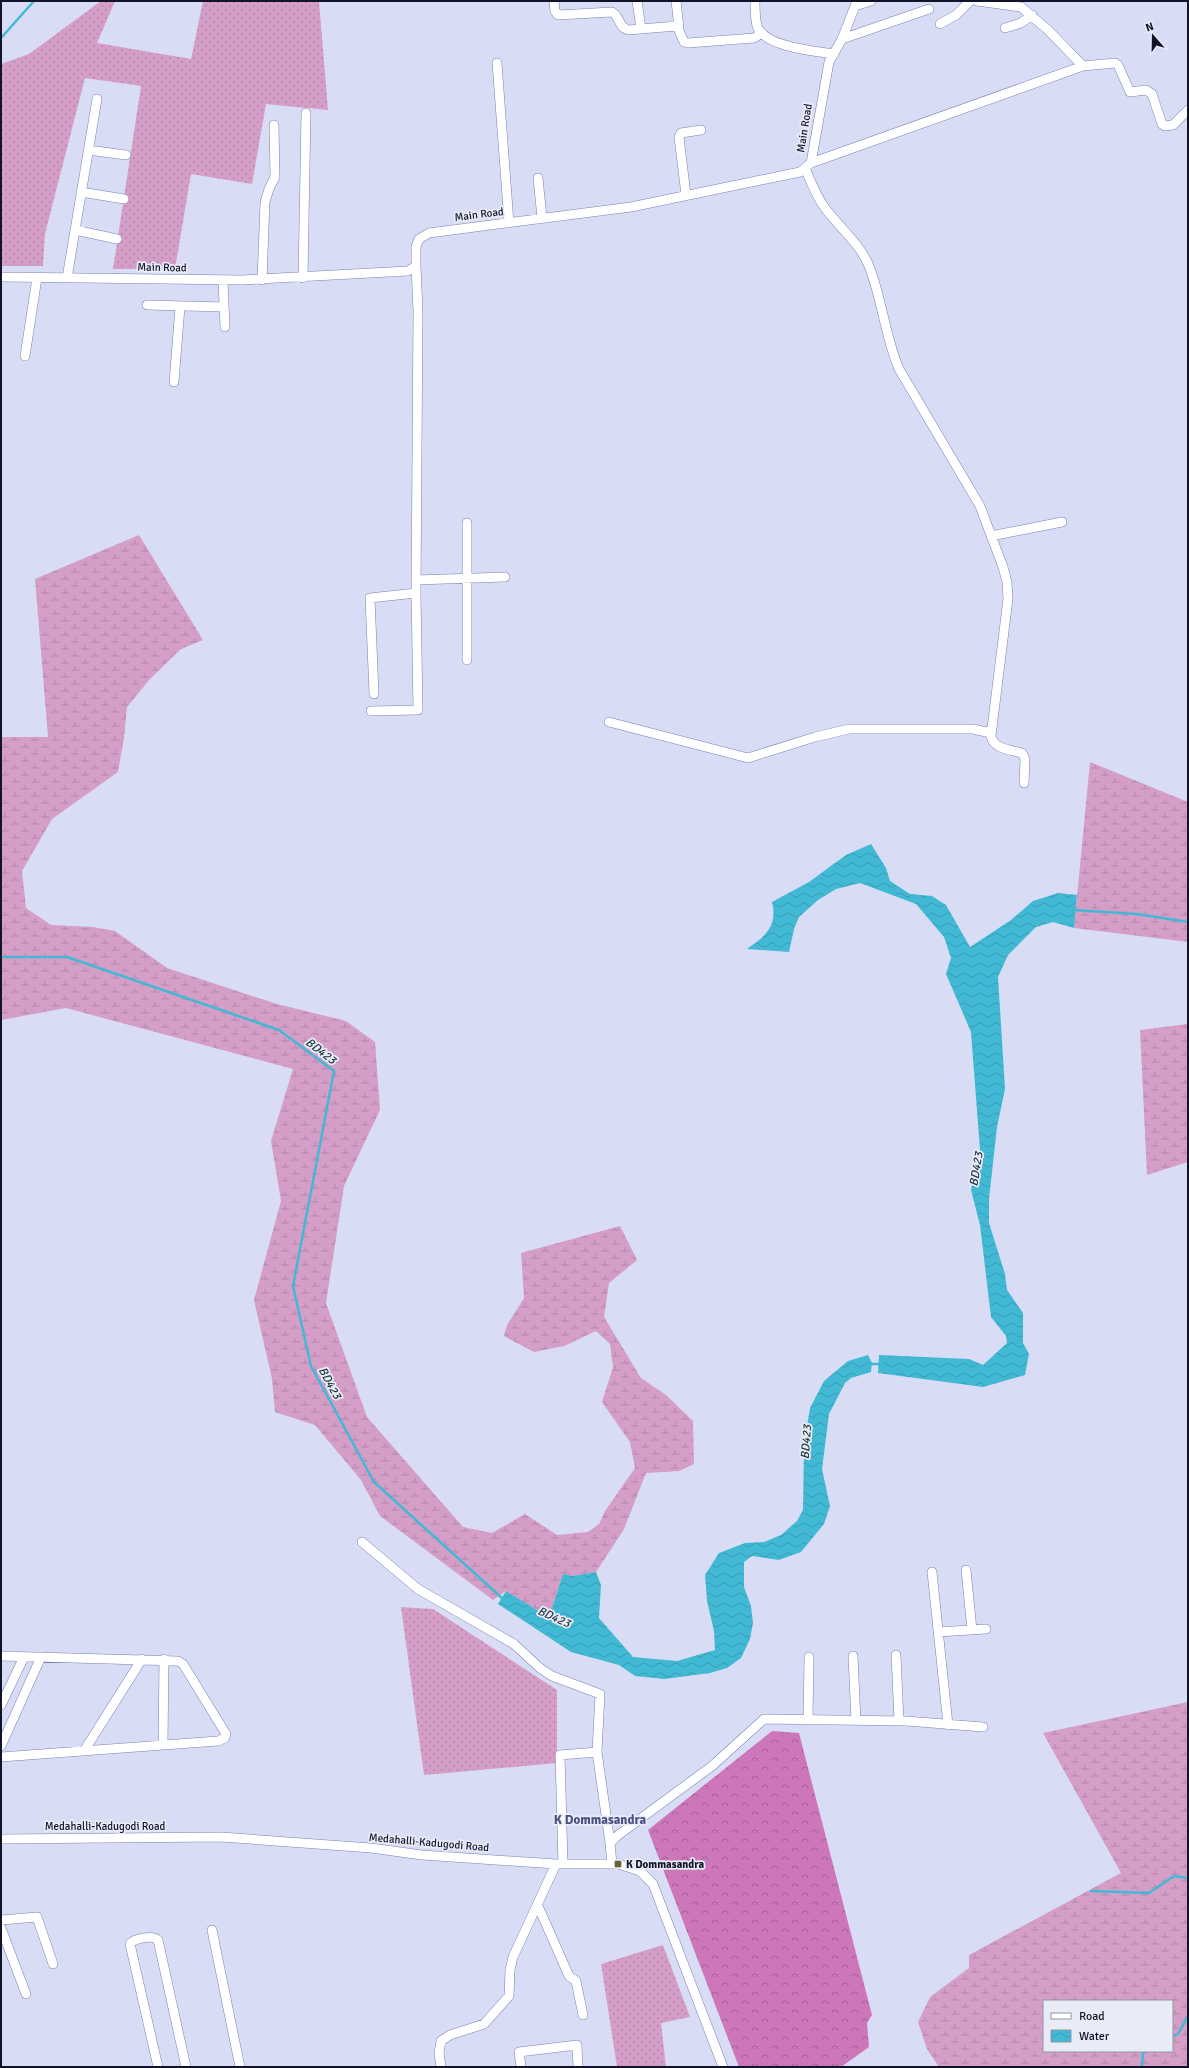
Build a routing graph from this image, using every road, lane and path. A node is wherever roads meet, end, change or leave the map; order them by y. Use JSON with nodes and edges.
{"nodes":[{"id":1,"x":554,"y":1,"type":"edge"},
{"id":2,"x":637,"y":1,"type":"edge"},
{"id":3,"x":676,"y":1,"type":"edge"},
{"id":4,"x":755,"y":1,"type":"edge"},
{"id":5,"x":871,"y":1,"type":"edge"},
{"id":6,"x":970,"y":1,"type":"edge"},
{"id":7,"x":977,"y":1,"type":"edge"},
{"id":8,"x":856,"y":3,"type":"edge"},
{"id":9,"x":929,"y":9,"type":"dead end"},
{"id":10,"x":1032,"y":15,"type":"junction"},
{"id":11,"x":940,"y":24,"type":"dead end"},
{"id":12,"x":679,"y":28,"type":"junction"},
{"id":13,"x":1005,"y":28,"type":"dead end"},
{"id":14,"x":641,"y":29,"type":"junction"},
{"id":15,"x":762,"y":33,"type":"junction"},
{"id":16,"x":842,"y":39,"type":"junction"},
{"id":17,"x":834,"y":54,"type":"junction"},
{"id":18,"x":497,"y":63,"type":"dead end"},
{"id":19,"x":1083,"y":66,"type":"junction"},
{"id":20,"x":97,"y":99,"type":"dead end"},
{"id":21,"x":1188,"y":110,"type":"edge"},
{"id":22,"x":306,"y":113,"type":"dead end"},
{"id":23,"x":274,"y":124,"type":"dead end"},
{"id":24,"x":701,"y":130,"type":"dead end"},
{"id":25,"x":88,"y":150,"type":"junction"},
{"id":26,"x":126,"y":155,"type":"dead end"},
{"id":27,"x":808,"y":166,"type":"junction"},
{"id":28,"x":538,"y":178,"type":"dead end"},
{"id":29,"x":81,"y":192,"type":"junction"},
{"id":30,"x":686,"y":196,"type":"junction"},
{"id":31,"x":124,"y":199,"type":"dead end"},
{"id":32,"x":542,"y":218,"type":"junction"},
{"id":33,"x":510,"y":222,"type":"junction"},
{"id":34,"x":75,"y":230,"type":"junction"},
{"id":35,"x":117,"y":239,"type":"dead end"},
{"id":36,"x":416,"y":266,"type":"junction"},
{"id":37,"x":1,"y":277,"type":"edge"},
{"id":38,"x":37,"y":278,"type":"junction"},
{"id":39,"x":67,"y":278,"type":"junction"},
{"id":40,"x":303,"y":278,"type":"junction"},
{"id":41,"x":224,"y":280,"type":"junction"},
{"id":42,"x":262,"y":280,"type":"junction"},
{"id":43,"x":147,"y":305,"type":"dead end"},
{"id":44,"x":180,"y":307,"type":"junction"},
{"id":45,"x":224,"y":307,"type":"junction"},
{"id":46,"x":225,"y":327,"type":"dead end"},
{"id":47,"x":25,"y":356,"type":"dead end"},
{"id":48,"x":174,"y":382,"type":"dead end"},
{"id":49,"x":1062,"y":522,"type":"dead end"},
{"id":50,"x":467,"y":523,"type":"dead end"},
{"id":51,"x":991,"y":536,"type":"junction"},
{"id":52,"x":505,"y":577,"type":"dead end"},
{"id":53,"x":467,"y":578,"type":"junction"},
{"id":54,"x":416,"y":580,"type":"junction"},
{"id":55,"x":416,"y":593,"type":"junction"},
{"id":56,"x":467,"y":660,"type":"dead end"},
{"id":57,"x":374,"y":694,"type":"dead end"},
{"id":58,"x":371,"y":711,"type":"dead end"},
{"id":59,"x":609,"y":722,"type":"dead end"},
{"id":60,"x":991,"y":734,"type":"junction"},
{"id":61,"x":1024,"y":783,"type":"dead end"},
{"id":62,"x":362,"y":1542,"type":"dead end"},
{"id":63,"x":966,"y":1570,"type":"dead end"},
{"id":64,"x":932,"y":1572,"type":"dead end"},
{"id":65,"x":986,"y":1629,"type":"dead end"},
{"id":66,"x":972,"y":1630,"type":"junction"},
{"id":67,"x":938,"y":1632,"type":"junction"},
{"id":68,"x":896,"y":1654,"type":"dead end"},
{"id":69,"x":1,"y":1656,"type":"edge"},
{"id":70,"x":853,"y":1656,"type":"dead end"},
{"id":71,"x":24,"y":1657,"type":"junction"},
{"id":72,"x":41,"y":1657,"type":"junction"},
{"id":73,"x":809,"y":1657,"type":"dead end"},
{"id":74,"x":142,"y":1659,"type":"junction"},
{"id":75,"x":164,"y":1659,"type":"junction"},
{"id":76,"x":1,"y":1705,"type":"edge"},
{"id":77,"x":808,"y":1720,"type":"junction"},
{"id":78,"x":856,"y":1721,"type":"junction"},
{"id":79,"x":899,"y":1721,"type":"junction"},
{"id":80,"x":948,"y":1725,"type":"junction"},
{"id":81,"x":983,"y":1727,"type":"dead end"},
{"id":82,"x":163,"y":1745,"type":"junction"},
{"id":83,"x":1,"y":1746,"type":"edge"},
{"id":84,"x":84,"y":1751,"type":"junction"},
{"id":85,"x":598,"y":1752,"type":"junction"},
{"id":86,"x":1,"y":1756,"type":"edge"},
{"id":87,"x":1,"y":1839,"type":"edge"},
{"id":88,"x":610,"y":1843,"type":"junction"},
{"id":89,"x":560,"y":1864,"type":"junction"},
{"id":90,"x":612,"y":1864,"type":"junction"},
{"id":91,"x":538,"y":1906,"type":"junction"},
{"id":92,"x":1,"y":1920,"type":"edge"},
{"id":93,"x":1,"y":1928,"type":"edge"},
{"id":94,"x":212,"y":1930,"type":"dead end"},
{"id":95,"x":53,"y":1964,"type":"dead end"},
{"id":96,"x":26,"y":1994,"type":"dead end"},
{"id":97,"x":583,"y":2015,"type":"dead end"},
{"id":98,"x":158,"y":2067,"type":"edge"},
{"id":99,"x":186,"y":2067,"type":"edge"},
{"id":100,"x":240,"y":2067,"type":"edge"},
{"id":101,"x":441,"y":2067,"type":"edge"},
{"id":102,"x":521,"y":2067,"type":"edge"},
{"id":103,"x":578,"y":2067,"type":"edge"},
{"id":104,"x":723,"y":2067,"type":"edge"}],
"edges":[{"from":1,"to":14,"type":"street"},
{"from":2,"to":14,"type":"street"},
{"from":3,"to":12,"type":"street"},
{"from":4,"to":15,"type":"street"},
{"from":5,"to":8,"type":"street"},
{"from":6,"to":11,"type":"street"},
{"from":7,"to":10,"type":"street"},
{"from":8,"to":16,"type":"street","name":"Main Road"},
{"from":9,"to":16,"type":"street"},
{"from":10,"to":13,"type":"street"},
{"from":10,"to":19,"type":"street"},
{"from":12,"to":14,"type":"street"},
{"from":12,"to":15,"type":"street"},
{"from":15,"to":17,"type":"street"},
{"from":16,"to":17,"type":"street","name":"Main Road"},
{"from":17,"to":27,"type":"street","name":"Main Road"},
{"from":18,"to":33,"type":"street"},
{"from":19,"to":21,"type":"street"},
{"from":19,"to":27,"type":"street"},
{"from":20,"to":25,"type":"street"},
{"from":22,"to":40,"type":"street"},
{"from":23,"to":42,"type":"street"},
{"from":24,"to":30,"type":"street"},
{"from":25,"to":26,"type":"street"},
{"from":25,"to":29,"type":"street"},
{"from":27,"to":30,"type":"street","name":"Main Road"},
{"from":27,"to":51,"type":"street"},
{"from":28,"to":32,"type":"street"},
{"from":29,"to":31,"type":"street"},
{"from":29,"to":34,"type":"street"},
{"from":30,"to":32,"type":"street","name":"Main Road"},
{"from":32,"to":33,"type":"street","name":"Main Road"},
{"from":33,"to":36,"type":"street","name":"Main Road"},
{"from":34,"to":35,"type":"street"},
{"from":34,"to":39,"type":"street"},
{"from":36,"to":40,"type":"street","name":"Main Road"},
{"from":36,"to":54,"type":"street"},
{"from":37,"to":38,"type":"street","name":"Main Road"},
{"from":38,"to":39,"type":"street","name":"Main Road"},
{"from":38,"to":47,"type":"street"},
{"from":39,"to":41,"type":"street","name":"Main Road"},
{"from":40,"to":42,"type":"street","name":"Main Road"},
{"from":41,"to":42,"type":"street","name":"Main Road"},
{"from":41,"to":45,"type":"street"},
{"from":43,"to":44,"type":"street"},
{"from":44,"to":45,"type":"street"},
{"from":44,"to":48,"type":"street"},
{"from":45,"to":46,"type":"street"},
{"from":49,"to":51,"type":"street"},
{"from":50,"to":53,"type":"street"},
{"from":51,"to":60,"type":"street"},
{"from":52,"to":53,"type":"street"},
{"from":53,"to":54,"type":"street"},
{"from":53,"to":56,"type":"street"},
{"from":54,"to":55,"type":"street"},
{"from":55,"to":57,"type":"street"},
{"from":55,"to":58,"type":"street"},
{"from":59,"to":60,"type":"street"},
{"from":60,"to":61,"type":"street"},
{"from":62,"to":85,"type":"street"},
{"from":63,"to":66,"type":"street"},
{"from":64,"to":67,"type":"street"},
{"from":65,"to":66,"type":"street"},
{"from":66,"to":67,"type":"street"},
{"from":67,"to":80,"type":"street"},
{"from":68,"to":79,"type":"street"},
{"from":69,"to":71,"type":"street"},
{"from":70,"to":78,"type":"street"},
{"from":71,"to":72,"type":"street"},
{"from":71,"to":76,"type":"street"},
{"from":72,"to":74,"type":"street"},
{"from":72,"to":83,"type":"street"},
{"from":73,"to":77,"type":"street"},
{"from":74,"to":75,"type":"street"},
{"from":74,"to":84,"type":"street"},
{"from":75,"to":82,"type":"street"},
{"from":75,"to":82,"type":"street"},
{"from":77,"to":78,"type":"street"},
{"from":77,"to":88,"type":"street"},
{"from":78,"to":79,"type":"street"},
{"from":79,"to":80,"type":"street"},
{"from":80,"to":81,"type":"street"},
{"from":82,"to":84,"type":"street"},
{"from":84,"to":86,"type":"street"},
{"from":85,"to":88,"type":"street"},
{"from":85,"to":89,"type":"street"},
{"from":87,"to":89,"type":"street","name":"Medahalli-Kadugodi Road"},
{"from":88,"to":90,"type":"street"},
{"from":89,"to":90,"type":"street","name":"Medahalli-Kadugodi Road"},
{"from":89,"to":91,"type":"street"},
{"from":90,"to":104,"type":"street","name":"Medahalli-Kadugodi Road"},
{"from":91,"to":97,"type":"street"},
{"from":91,"to":101,"type":"street"},
{"from":92,"to":95,"type":"street"},
{"from":93,"to":96,"type":"street"},
{"from":94,"to":100,"type":"street"},
{"from":98,"to":99,"type":"street"},
{"from":102,"to":103,"type":"street"}]}
